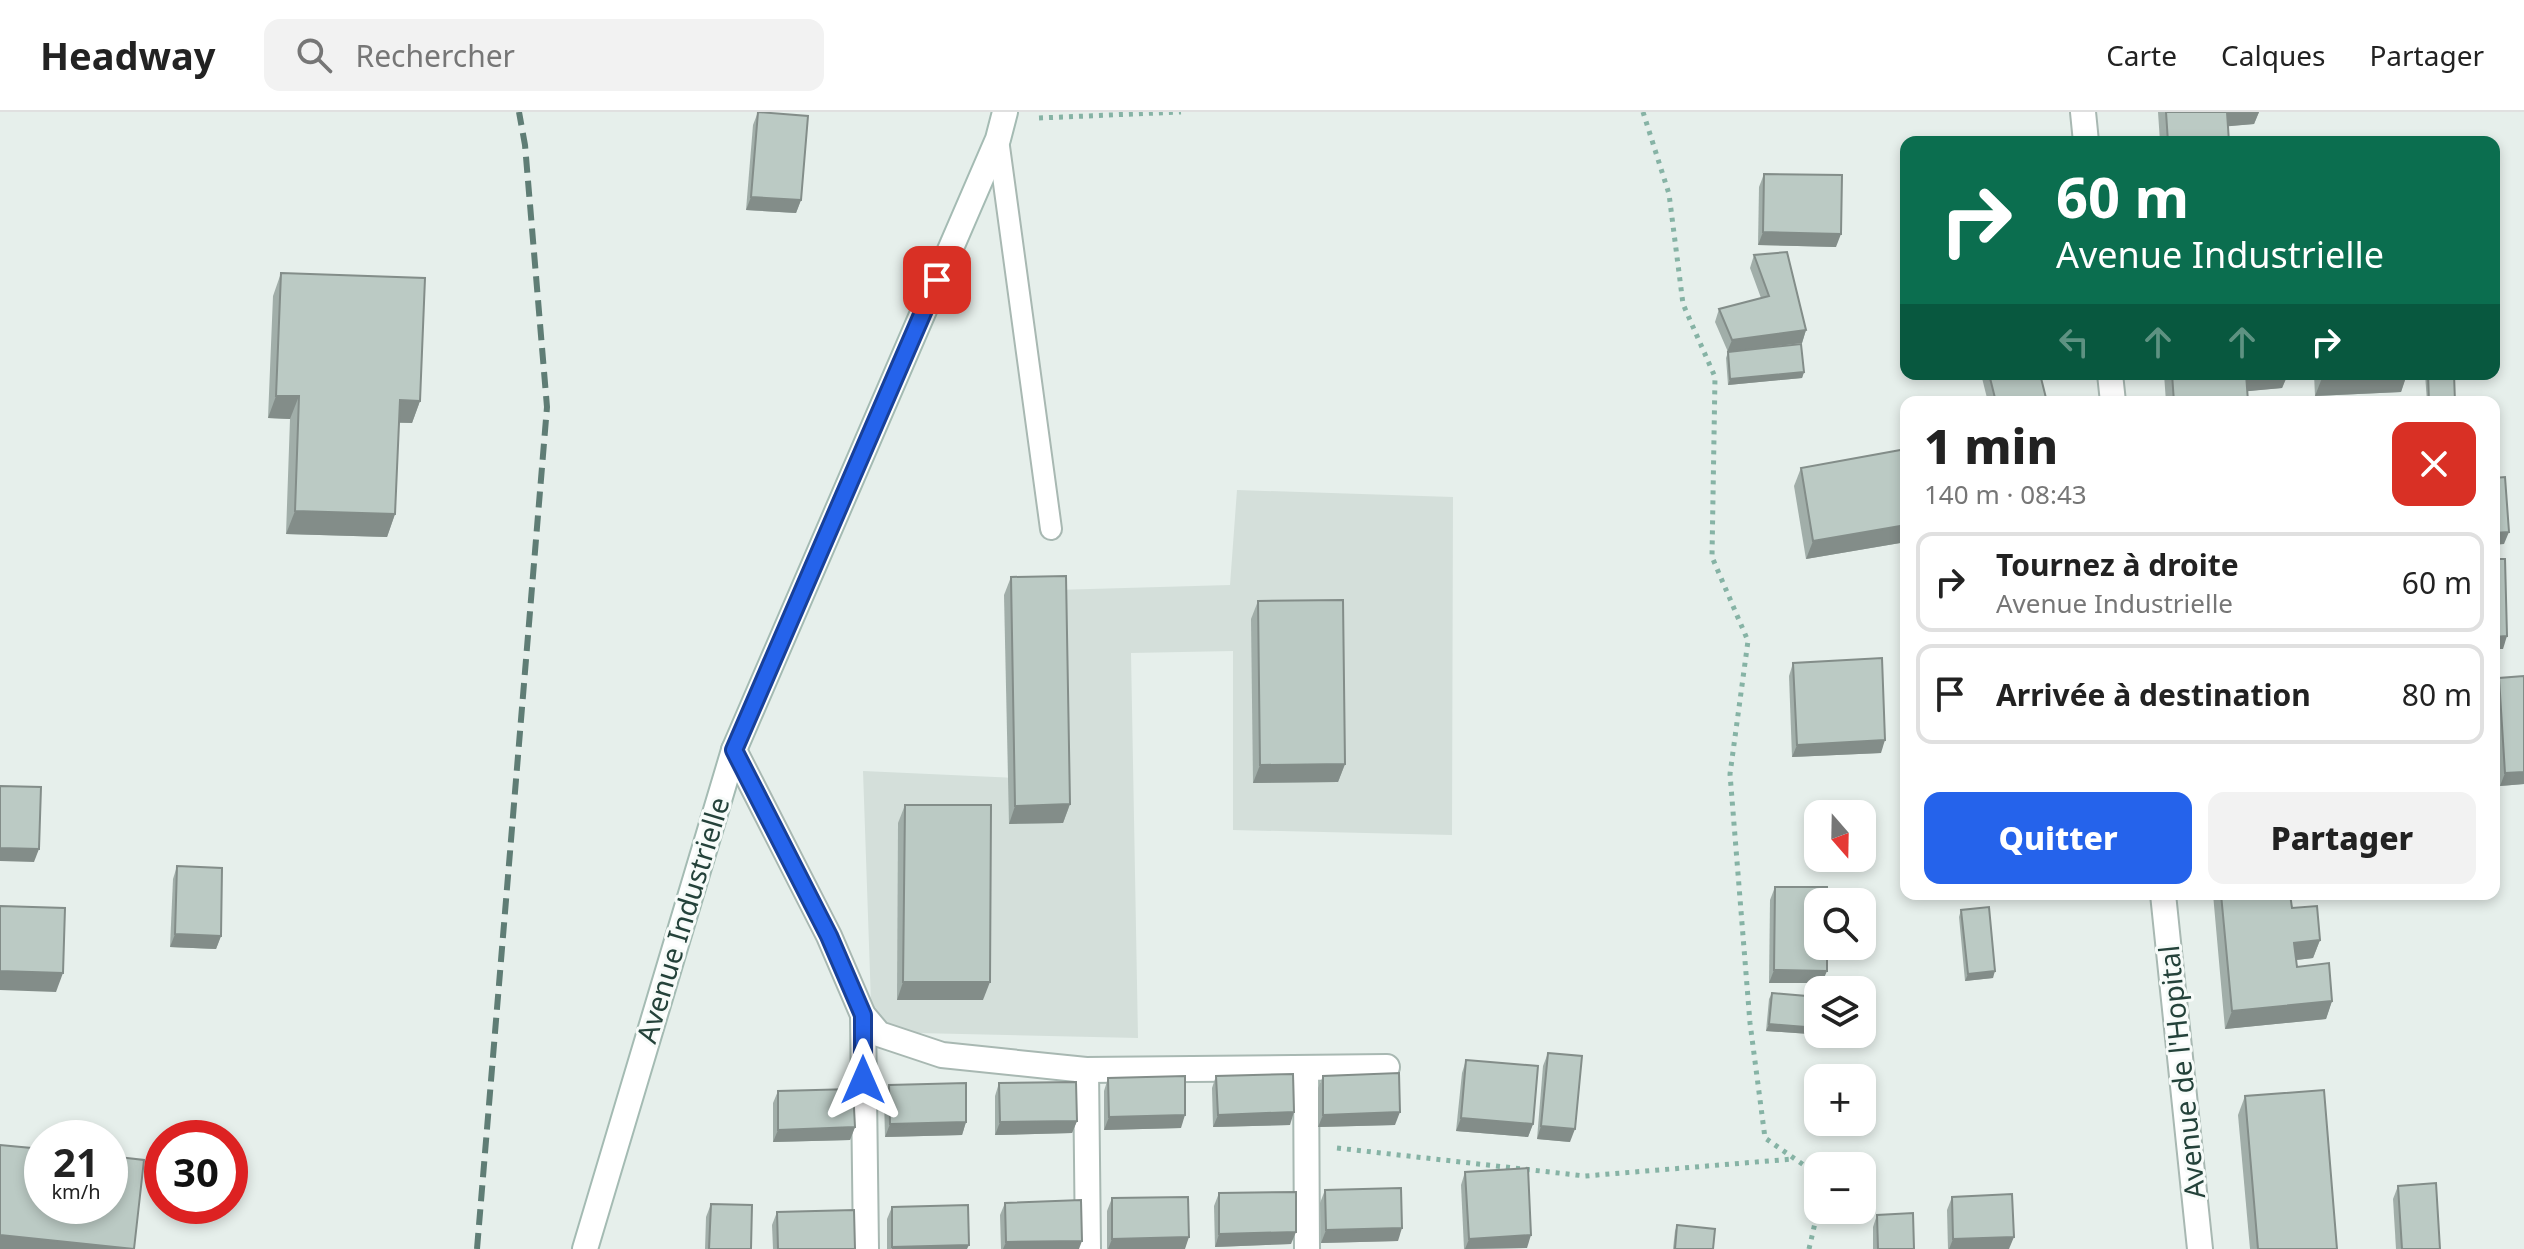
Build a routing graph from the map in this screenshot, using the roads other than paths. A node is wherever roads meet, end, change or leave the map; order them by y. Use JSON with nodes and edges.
{"nodes":[{"id":1,"x":2083,"y":112,"type":"edge"},
{"id":2,"x":1002,"y":123,"type":"edge"},
{"id":3,"x":2085,"y":136,"type":"edge"},
{"id":4,"x":1051,"y":529,"type":"dead end"},
{"id":5,"x":734,"y":750,"type":"junction"},
{"id":6,"x":2164,"y":900,"type":"edge"},
{"id":7,"x":863,"y":1015,"type":"junction"},
{"id":8,"x":1387,"y":1067,"type":"dead end"},
{"id":9,"x":1306,"y":1068,"type":"junction"},
{"id":10,"x":1086,"y":1070,"type":"junction"},
{"id":11,"x":585,"y":1249,"type":"edge"},
{"id":12,"x":866,"y":1249,"type":"edge"},
{"id":13,"x":1088,"y":1249,"type":"edge"},
{"id":14,"x":1307,"y":1249,"type":"edge"},
{"id":15,"x":2200,"y":1249,"type":"edge"}],
"edges":[{"from":1,"to":3,"type":"street"},
{"from":2,"to":4,"type":"lane"},
{"from":2,"to":5,"type":"street","name":"Avenue Industrielle"},
{"from":5,"to":7,"type":"street"},
{"from":5,"to":11,"type":"street","name":"Avenue Industrielle"},
{"from":6,"to":15,"type":"street","name":"Avenue de l'Hopital"},
{"from":7,"to":10,"type":"street"},
{"from":7,"to":12,"type":"street"},
{"from":8,"to":9,"type":"street"},
{"from":9,"to":10,"type":"street"},
{"from":9,"to":14,"type":"street"},
{"from":10,"to":13,"type":"street"}]}
